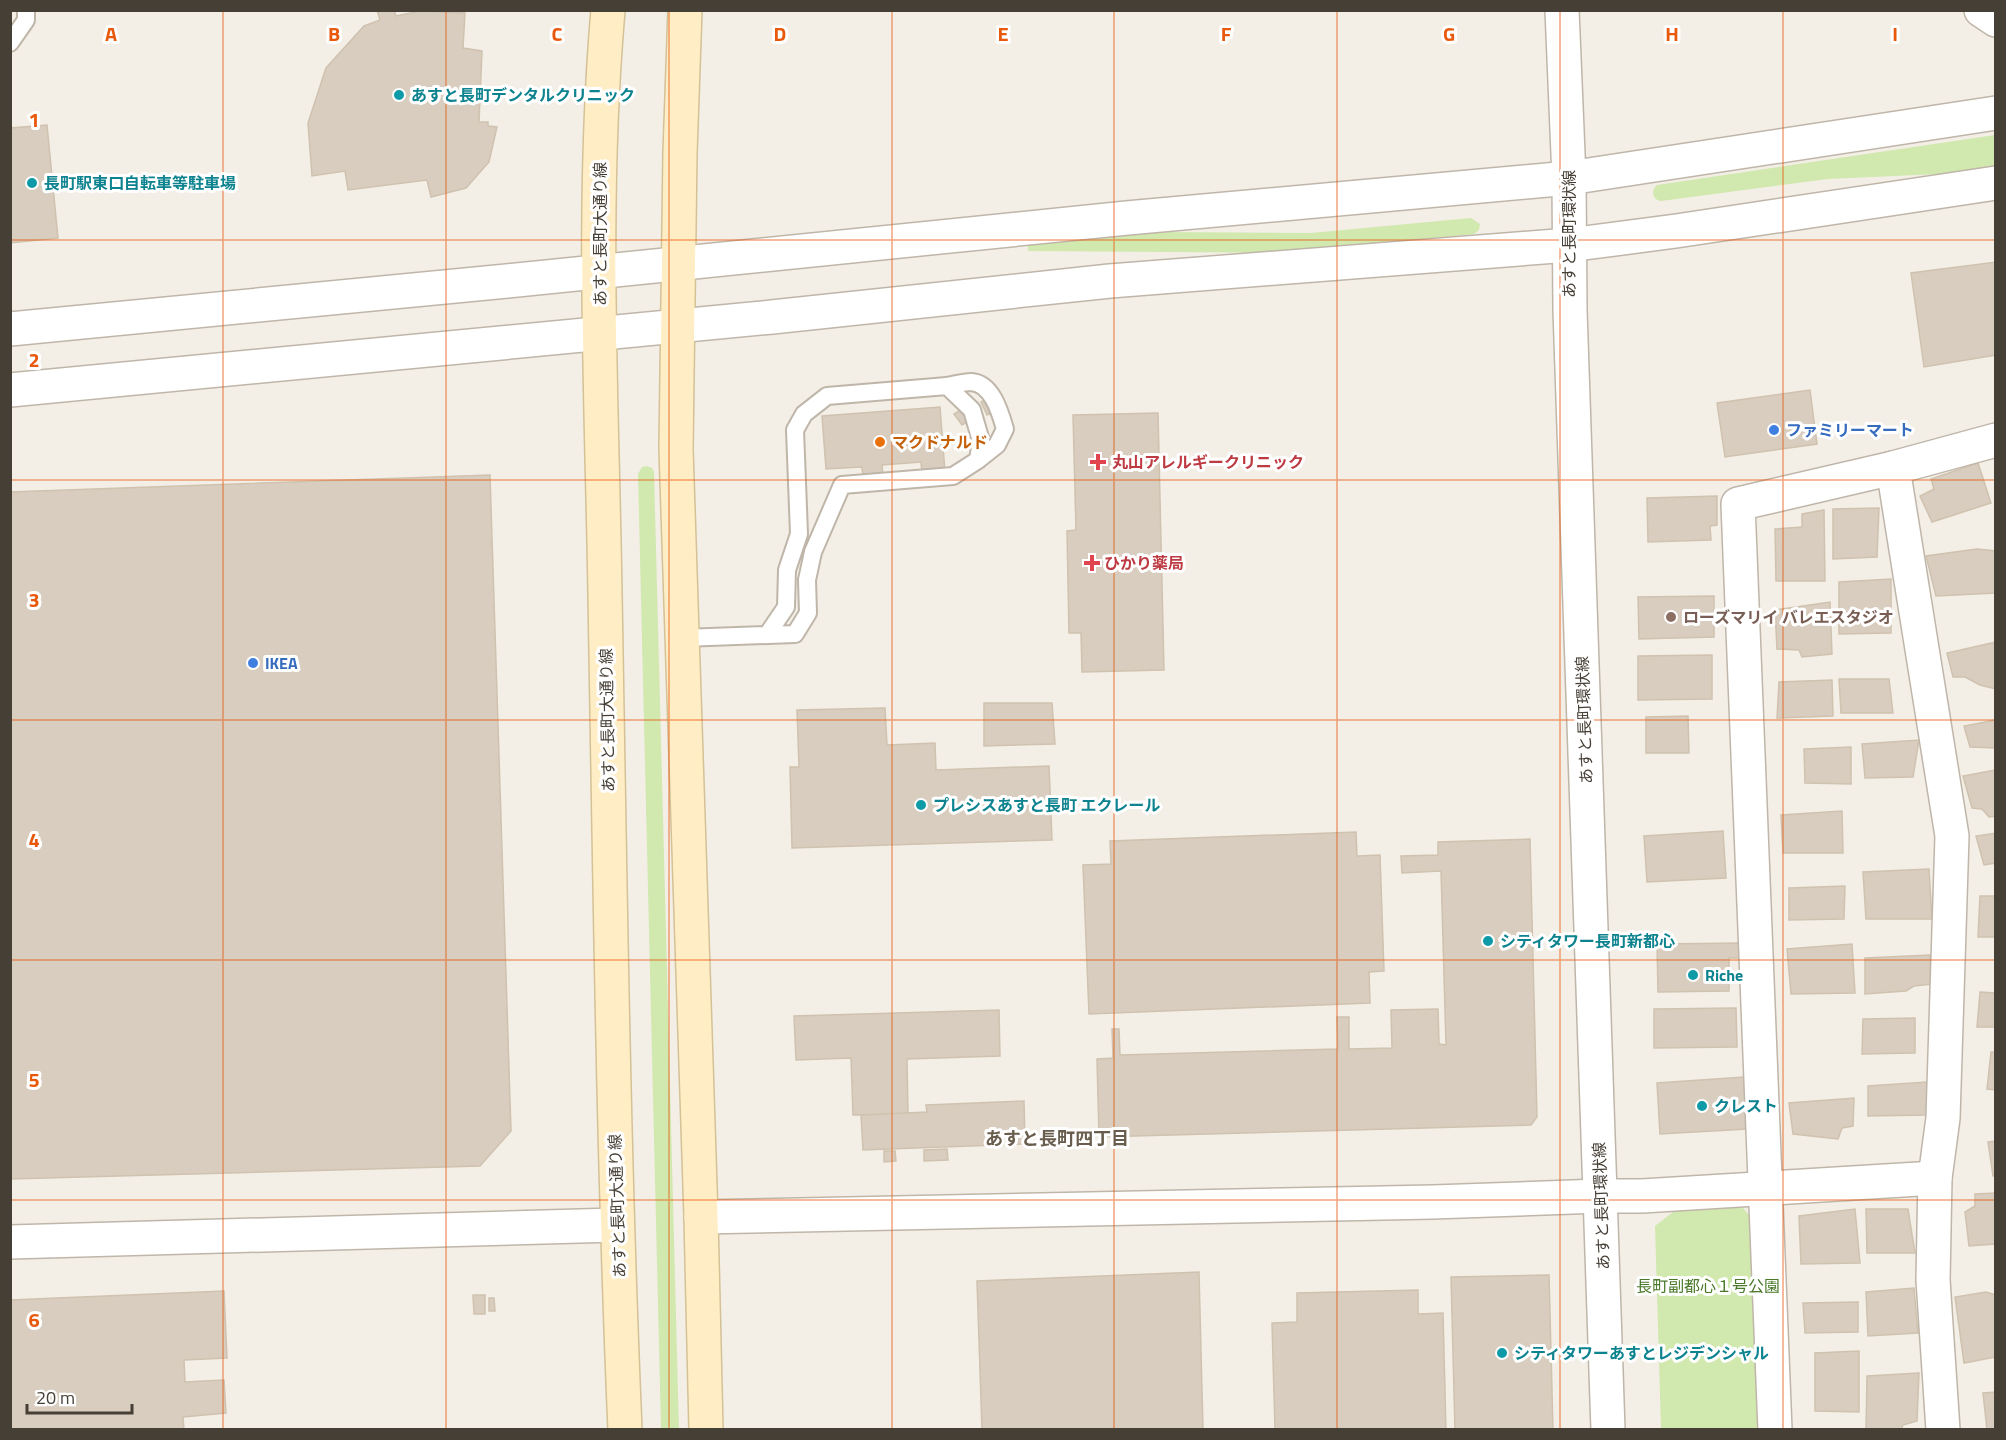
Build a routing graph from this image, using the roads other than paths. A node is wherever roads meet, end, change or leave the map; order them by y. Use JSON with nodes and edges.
{"nodes":[{"id":1,"x":26,"y":10,"type":"edge"},
{"id":2,"x":608,"y":10,"type":"edge"},
{"id":3,"x":685,"y":10,"type":"edge"},
{"id":4,"x":1562,"y":10,"type":"edge"},
{"id":5,"x":1981,"y":10,"type":"edge"},
{"id":6,"x":1995,"y":20,"type":"edge"},
{"id":7,"x":10,"y":43,"type":"edge"},
{"id":8,"x":1995,"y":113,"type":"edge"},
{"id":9,"x":1569,"y":178,"type":"junction"},
{"id":10,"x":1995,"y":183,"type":"edge"},
{"id":11,"x":1569,"y":245,"type":"junction"},
{"id":12,"x":678,"y":264,"type":"junction"},
{"id":13,"x":598,"y":272,"type":"junction"},
{"id":14,"x":678,"y":325,"type":"junction"},
{"id":15,"x":10,"y":329,"type":"edge"},
{"id":16,"x":600,"y":333,"type":"junction"},
{"id":17,"x":947,"y":386,"type":"junction"},
{"id":18,"x":10,"y":390,"type":"edge"},
{"id":19,"x":1995,"y":440,"type":"edge"},
{"id":20,"x":978,"y":460,"type":"junction"},
{"id":21,"x":1893,"y":468,"type":"junction"},
{"id":22,"x":767,"y":634,"type":"junction"},
{"id":23,"x":682,"y":638,"type":"junction"},
{"id":24,"x":1935,"y":1178,"type":"junction"},
{"id":25,"x":1766,"y":1187,"type":"junction"},
{"id":26,"x":1600,"y":1197,"type":"junction"},
{"id":27,"x":701,"y":1217,"type":"junction"},
{"id":28,"x":616,"y":1225,"type":"junction"},
{"id":29,"x":10,"y":1242,"type":"edge"},
{"id":30,"x":625,"y":1430,"type":"edge"},
{"id":31,"x":706,"y":1430,"type":"edge"},
{"id":32,"x":1608,"y":1430,"type":"edge"},
{"id":33,"x":1775,"y":1430,"type":"edge"},
{"id":34,"x":1943,"y":1430,"type":"edge"}],
"edges":[{"from":1,"to":7,"type":"lane"},
{"from":2,"to":13,"type":"main road","name":"あすと長町大通り線"},
{"from":3,"to":12,"type":"main road"},
{"from":4,"to":9,"type":"street","name":"あすと長町環状線"},
{"from":5,"to":6,"type":"street"},
{"from":8,"to":9,"type":"street"},
{"from":9,"to":11,"type":"street","name":"あすと長町環状線"},
{"from":9,"to":12,"type":"street"},
{"from":10,"to":11,"type":"street"},
{"from":11,"to":14,"type":"street"},
{"from":11,"to":26,"type":"street","name":"あすと長町環状線"},
{"from":12,"to":13,"type":"street"},
{"from":12,"to":14,"type":"main road"},
{"from":13,"to":15,"type":"street"},
{"from":13,"to":16,"type":"main road","name":"あすと長町大通り線"},
{"from":14,"to":16,"type":"street"},
{"from":14,"to":23,"type":"main road"},
{"from":16,"to":18,"type":"street"},
{"from":16,"to":28,"type":"main road","name":"あすと長町大通り線"},
{"from":17,"to":20,"type":"lane"},
{"from":17,"to":20,"type":"lane"},
{"from":17,"to":22,"type":"lane"},
{"from":19,"to":21,"type":"street"},
{"from":20,"to":22,"type":"lane"},
{"from":21,"to":24,"type":"street"},
{"from":21,"to":25,"type":"street"},
{"from":22,"to":23,"type":"lane"},
{"from":23,"to":27,"type":"main road"},
{"from":24,"to":25,"type":"street"},
{"from":24,"to":34,"type":"street"},
{"from":25,"to":26,"type":"street"},
{"from":25,"to":33,"type":"street"},
{"from":26,"to":27,"type":"street"},
{"from":26,"to":32,"type":"street","name":"あすと長町環状線"},
{"from":27,"to":31,"type":"main road"},
{"from":28,"to":29,"type":"street"},
{"from":28,"to":30,"type":"main road","name":"あすと長町大通り線"}]}
